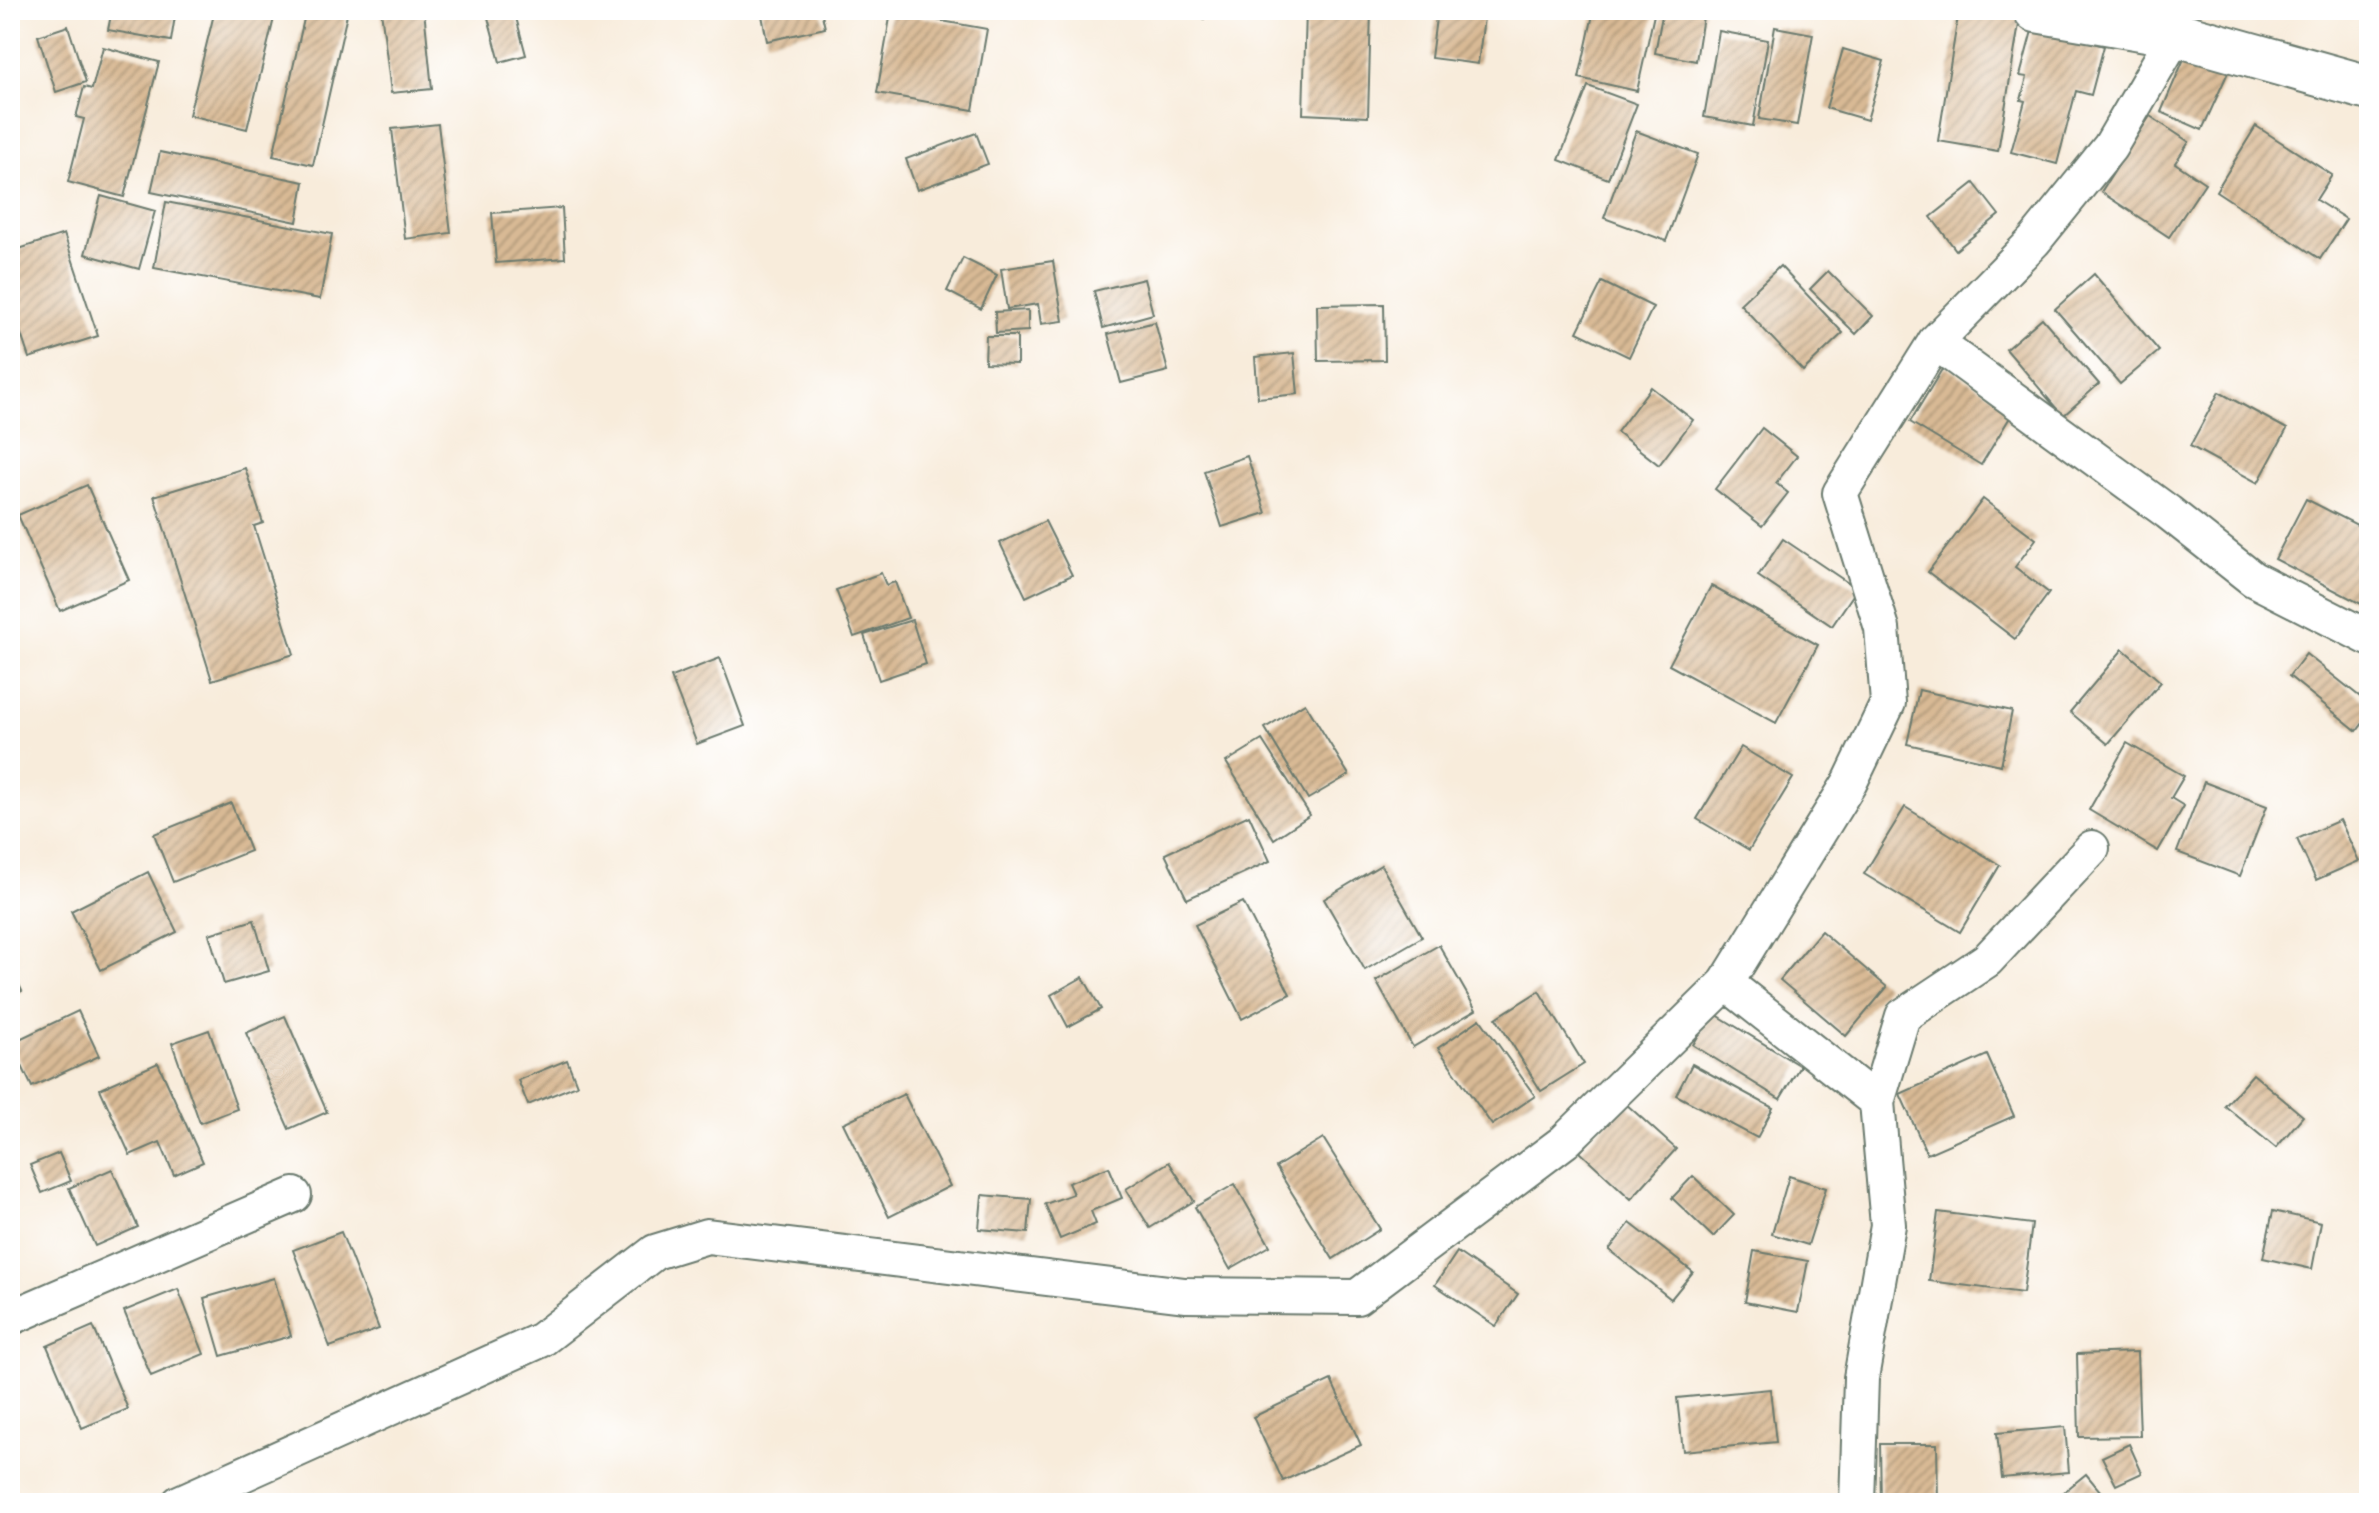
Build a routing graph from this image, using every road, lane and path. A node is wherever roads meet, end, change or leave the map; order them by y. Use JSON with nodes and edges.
{"nodes":[{"id":1,"x":2036,"y":10,"type":"edge"},
{"id":2,"x":2173,"y":22,"type":"edge"},
{"id":3,"x":2369,"y":88,"type":"edge"},
{"id":4,"x":1935,"y":342,"type":"junction"},
{"id":5,"x":2369,"y":638,"type":"edge"},
{"id":6,"x":2092,"y":848,"type":"dead end"},
{"id":7,"x":1726,"y":983,"type":"junction"},
{"id":8,"x":1877,"y":1102,"type":"junction"},
{"id":9,"x":294,"y":1195,"type":"dead end"},
{"id":10,"x":10,"y":1318,"type":"edge"},
{"id":11,"x":179,"y":1503,"type":"edge"},
{"id":12,"x":1857,"y":1503,"type":"edge"}],
"edges":[{"from":1,"to":2,"type":"street"},
{"from":2,"to":3,"type":"street"},
{"from":2,"to":4,"type":"street"},
{"from":4,"to":5,"type":"street"},
{"from":4,"to":7,"type":"street"},
{"from":6,"to":8,"type":"street"},
{"from":7,"to":8,"type":"street"},
{"from":7,"to":11,"type":"street"},
{"from":8,"to":12,"type":"street"},
{"from":9,"to":10,"type":"street"}]}
